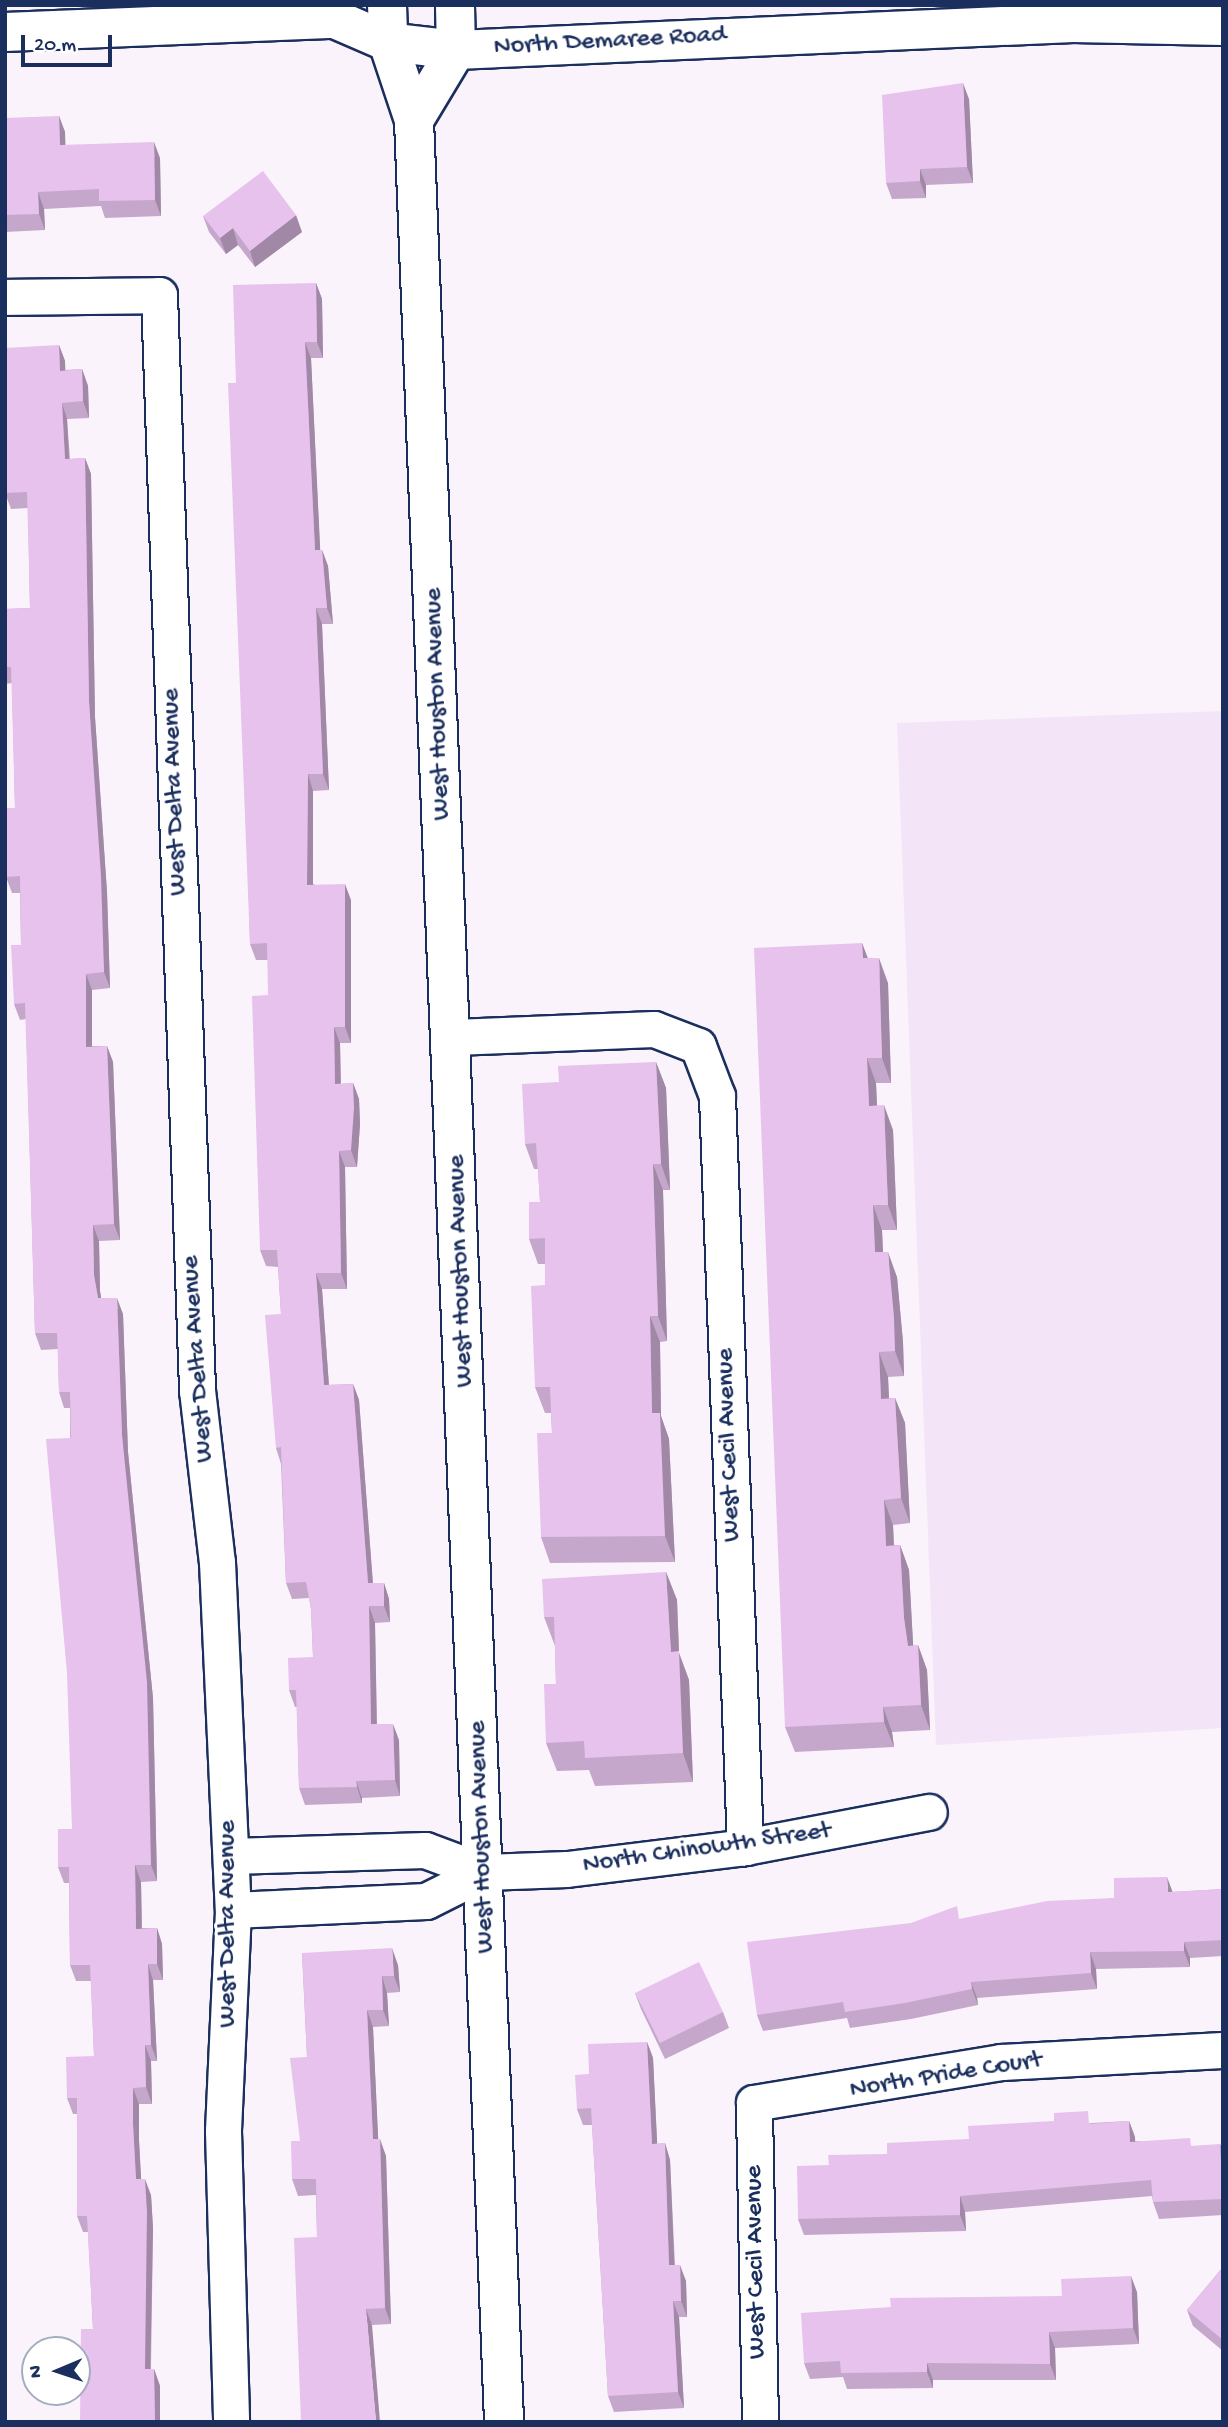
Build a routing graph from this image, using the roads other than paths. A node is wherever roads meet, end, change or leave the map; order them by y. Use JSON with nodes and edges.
{"nodes":[{"id":1,"x":455,"y":5,"type":"edge"},
{"id":2,"x":963,"y":5,"type":"edge"},
{"id":3,"x":350,"y":12,"type":"edge"},
{"id":4,"x":387,"y":24,"type":"edge"},
{"id":5,"x":1221,"y":26,"type":"edge"},
{"id":6,"x":931,"y":28,"type":"junction"},
{"id":7,"x":5,"y":32,"type":"edge"},
{"id":8,"x":456,"y":50,"type":"junction"},
{"id":9,"x":414,"y":120,"type":"junction"},
{"id":10,"x":5,"y":297,"type":"edge"},
{"id":11,"x":454,"y":1037,"type":"junction"},
{"id":12,"x":929,"y":1812,"type":"dead end"},
{"id":13,"x":746,"y":1847,"type":"junction"},
{"id":14,"x":231,"y":1857,"type":"junction"},
{"id":15,"x":484,"y":1872,"type":"junction"},
{"id":16,"x":233,"y":1910,"type":"junction"},
{"id":17,"x":1223,"y":2050,"type":"edge"},
{"id":18,"x":754,"y":2103,"type":"joint"},
{"id":19,"x":230,"y":2422,"type":"edge"},
{"id":20,"x":504,"y":2422,"type":"edge"},
{"id":21,"x":760,"y":2422,"type":"edge"}],
"edges":[{"from":1,"to":8,"type":"street"},
{"from":2,"to":6,"type":"street"},
{"from":3,"to":4,"type":"street","name":"North Demaree Road"},
{"from":3,"to":7,"type":"street","name":"North Demaree Road"},
{"from":4,"to":8,"type":"street","name":"North Demaree Road"},
{"from":4,"to":9,"type":"street","name":"West Houston Avenue"},
{"from":5,"to":6,"type":"street","name":"North Demaree Road"},
{"from":6,"to":8,"type":"street","name":"North Demaree Road"},
{"from":8,"to":9,"type":"street"},
{"from":9,"to":11,"type":"street","name":"West Houston Avenue"},
{"from":10,"to":14,"type":"street","name":"West Delta Avenue"},
{"from":11,"to":13,"type":"street","name":"West Cecil Avenue"},
{"from":11,"to":15,"type":"street","name":"West Houston Avenue"},
{"from":12,"to":13,"type":"street","name":"North Chinowth Street"},
{"from":13,"to":15,"type":"street","name":"North Chinowth Street"},
{"from":14,"to":15,"type":"street","name":"North Chinowth Street"},
{"from":14,"to":16,"type":"street","name":"West Delta Avenue"},
{"from":15,"to":16,"type":"street","name":"North Chinowth Street"},
{"from":15,"to":20,"type":"street","name":"West Houston Avenue"},
{"from":16,"to":19,"type":"street","name":"West Delta Avenue"},
{"from":17,"to":18,"type":"street","name":"North Pride Court"},
{"from":18,"to":21,"type":"street","name":"West Cecil Avenue"}]}
